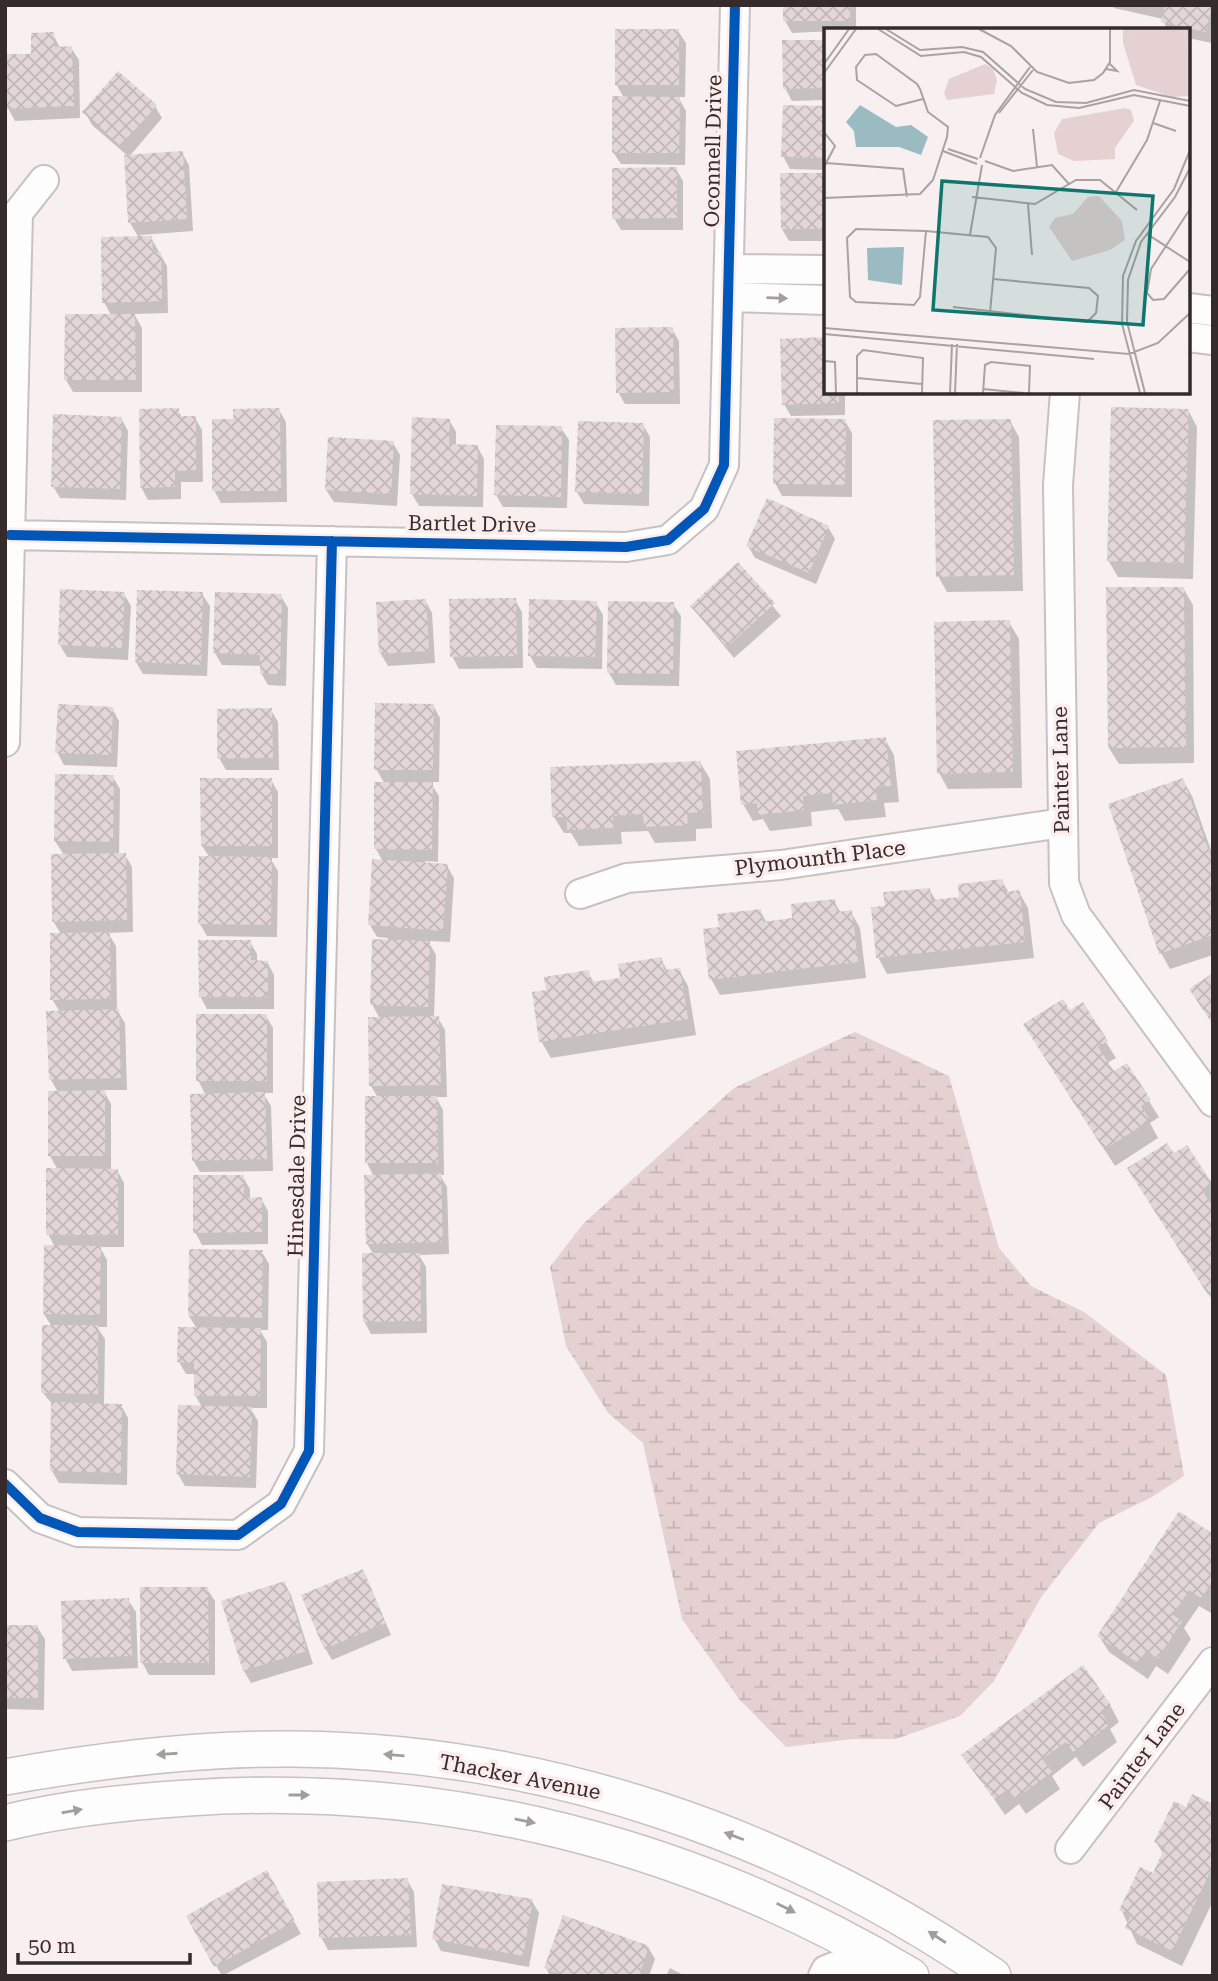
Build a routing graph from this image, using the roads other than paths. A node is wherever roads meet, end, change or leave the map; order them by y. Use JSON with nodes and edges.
{"nodes":[{"id":1,"x":735,"y":5,"type":"edge"},
{"id":2,"x":44,"y":180,"type":"dead end"},
{"id":3,"x":824,"y":270,"type":"edge"},
{"id":4,"x":729,"y":283,"type":"junction"},
{"id":5,"x":824,"y":300,"type":"edge"},
{"id":6,"x":1190,"y":307,"type":"edge"},
{"id":7,"x":1213,"y":311,"type":"edge"},
{"id":8,"x":1190,"y":337,"type":"edge"},
{"id":9,"x":1213,"y":340,"type":"edge"},
{"id":10,"x":1065,"y":394,"type":"edge"},
{"id":11,"x":10,"y":535,"type":"junction"},
{"id":12,"x":332,"y":541,"type":"junction"},
{"id":13,"x":5,"y":742,"type":"edge"},
{"id":14,"x":1062,"y":823,"type":"junction"},
{"id":15,"x":580,"y":894,"type":"dead end"},
{"id":16,"x":1213,"y":1102,"type":"edge"},
{"id":17,"x":5,"y":1484,"type":"edge"},
{"id":18,"x":1213,"y":1662,"type":"edge"},
{"id":19,"x":5,"y":1777,"type":"edge"},
{"id":20,"x":5,"y":1823,"type":"edge"},
{"id":21,"x":1070,"y":1849,"type":"dead end"},
{"id":22,"x":887,"y":1908,"type":"junction"},
{"id":23,"x":861,"y":1960,"type":"edge"},
{"id":24,"x":822,"y":1976,"type":"edge"},
{"id":25,"x":911,"y":1976,"type":"edge"},
{"id":26,"x":993,"y":1976,"type":"edge"}],
"edges":[{"from":1,"to":4,"type":"street","name":"Oconnell Drive"},
{"from":2,"to":11,"type":"street"},
{"from":3,"to":4,"type":"street"},
{"from":4,"to":5,"type":"street","one_way":true},
{"from":4,"to":12,"type":"street","name":"Bartlet Drive"},
{"from":6,"to":7,"type":"street"},
{"from":8,"to":9,"type":"street"},
{"from":10,"to":14,"type":"street","name":"Painter Lane"},
{"from":11,"to":12,"type":"street","name":"Bartlet Drive"},
{"from":11,"to":13,"type":"street"},
{"from":12,"to":17,"type":"street","name":"Hinesdale Drive"},
{"from":14,"to":15,"type":"street","name":"Plymounth Place"},
{"from":14,"to":16,"type":"street","name":"Painter Lane"},
{"from":18,"to":21,"type":"street","name":"Painter Lane"},
{"from":22,"to":19,"type":"street","name":"Thacker Avenue","one_way":true},
{"from":20,"to":23,"type":"street","name":"Thacker Avenue","one_way":true},
{"from":22,"to":23,"type":"street"},
{"from":26,"to":22,"type":"street","name":"Thacker Avenue","one_way":true},
{"from":23,"to":24,"type":"street"},
{"from":23,"to":25,"type":"street","name":"Thacker Avenue"}]}
